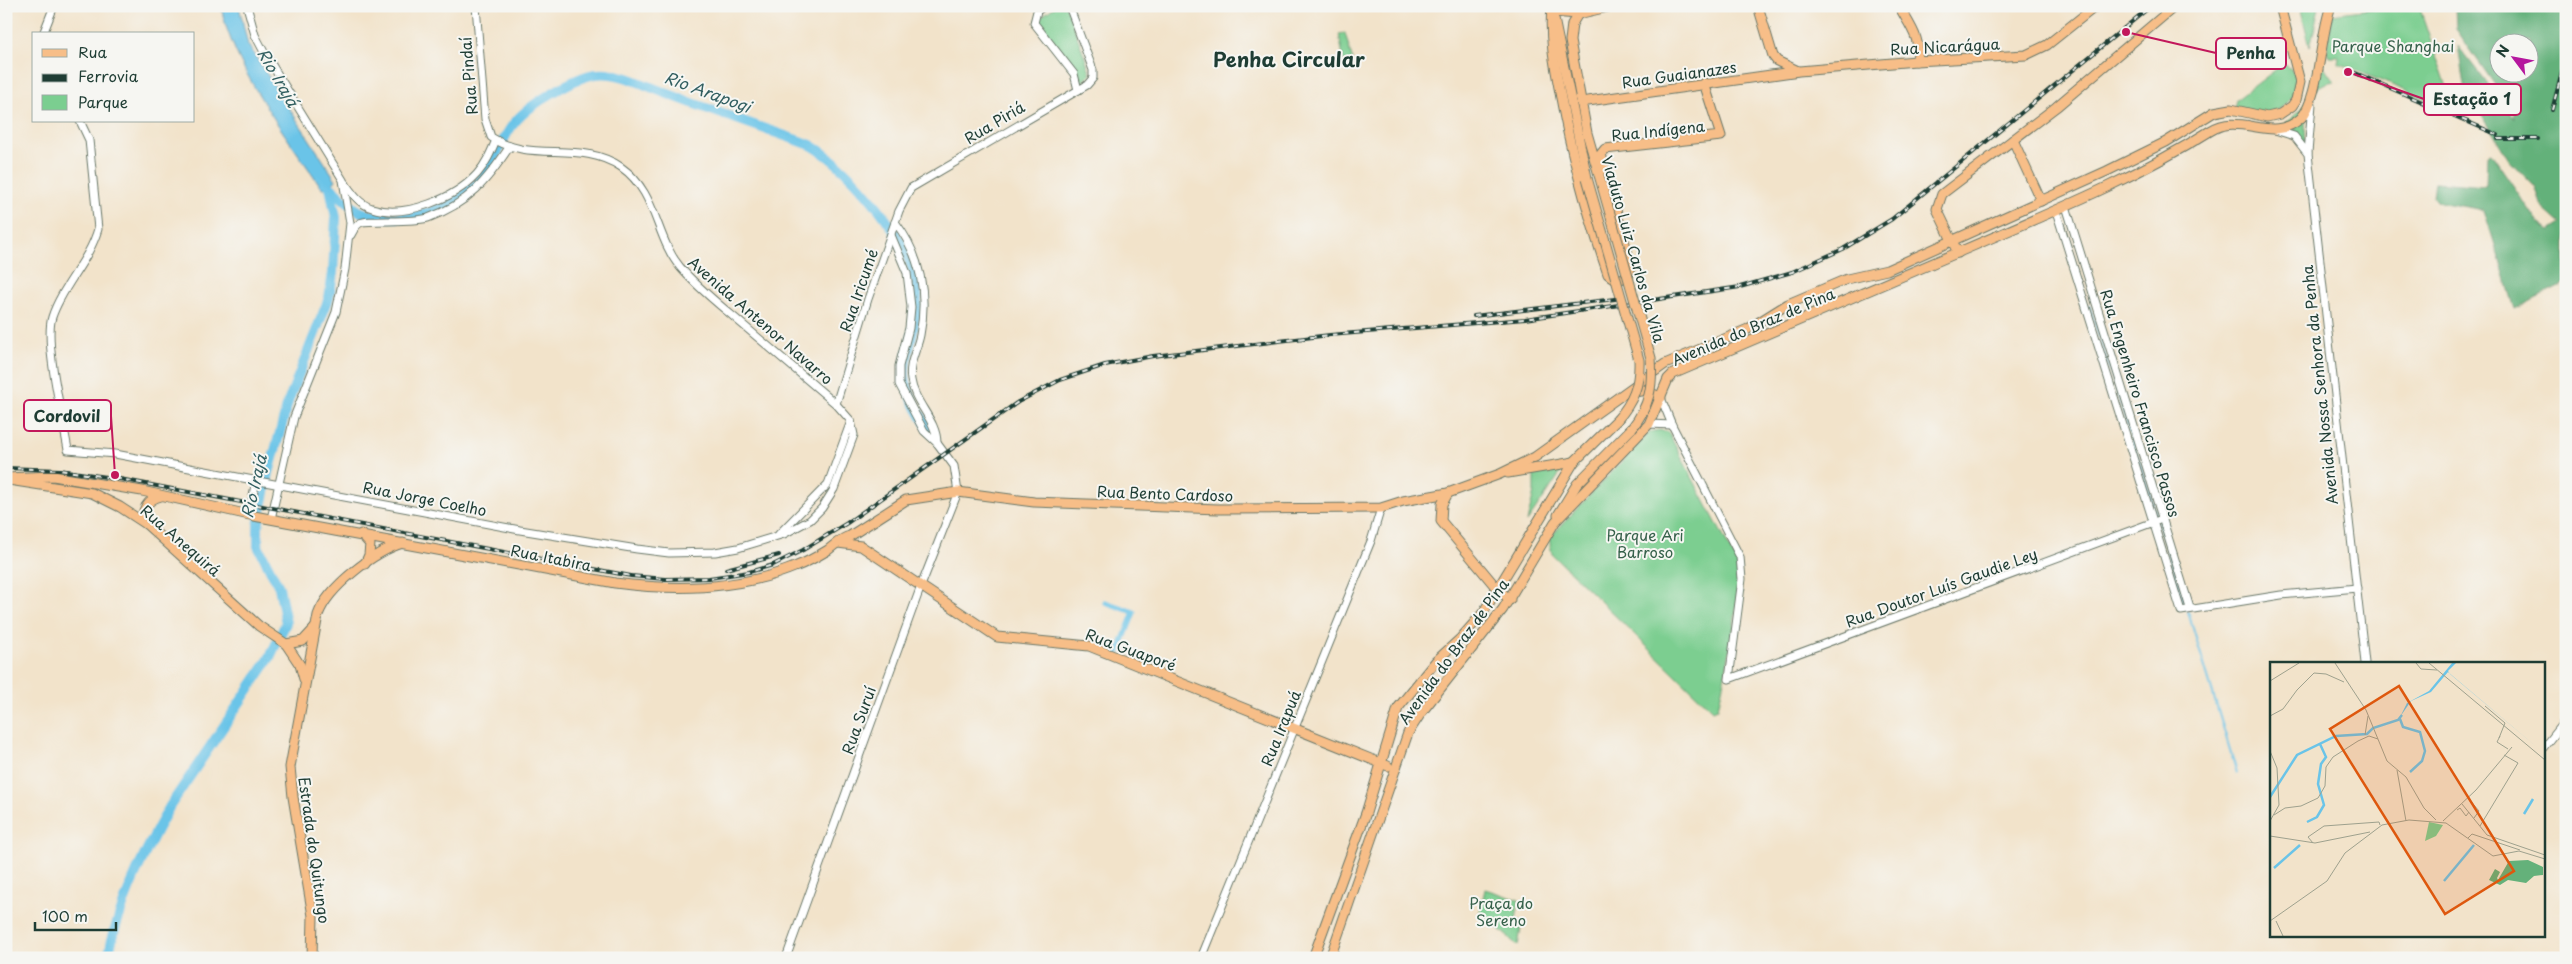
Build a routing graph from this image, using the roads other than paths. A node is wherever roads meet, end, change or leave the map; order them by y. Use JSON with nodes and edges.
{"nodes":[{"id":1,"x":54,"y":6,"type":"edge"},
{"id":2,"x":247,"y":6,"type":"edge"},
{"id":3,"x":476,"y":6,"type":"edge"},
{"id":4,"x":1044,"y":6,"type":"edge"},
{"id":5,"x":1612,"y":6,"type":"edge"},
{"id":6,"x":1758,"y":6,"type":"edge"},
{"id":7,"x":1899,"y":6,"type":"edge"},
{"id":8,"x":2096,"y":6,"type":"edge"},
{"id":9,"x":2175,"y":6,"type":"edge"},
{"id":10,"x":2280,"y":6,"type":"edge"},
{"id":11,"x":1069,"y":7,"type":"edge"},
{"id":12,"x":1552,"y":8,"type":"edge"},
{"id":13,"x":2330,"y":8,"type":"edge"},
{"id":14,"x":1578,"y":14,"type":"junction"},
{"id":15,"x":44,"y":32,"type":"edge"},
{"id":16,"x":1916,"y":61,"type":"junction"},
{"id":17,"x":1799,"y":71,"type":"junction"},
{"id":18,"x":1780,"y":74,"type":"joint"},
{"id":19,"x":1704,"y":83,"type":"junction"},
{"id":20,"x":1078,"y":90,"type":"junction"},
{"id":21,"x":2312,"y":100,"type":"junction"},
{"id":22,"x":1580,"y":102,"type":"junction"},
{"id":23,"x":80,"y":122,"type":"edge"},
{"id":24,"x":2267,"y":130,"type":"junction"},
{"id":25,"x":2013,"y":140,"type":"junction"},
{"id":26,"x":497,"y":141,"type":"junction"},
{"id":27,"x":508,"y":145,"type":"junction"},
{"id":28,"x":2308,"y":154,"type":"junction"},
{"id":29,"x":343,"y":180,"type":"junction"},
{"id":30,"x":911,"y":188,"type":"joint"},
{"id":31,"x":2041,"y":201,"type":"junction"},
{"id":32,"x":2066,"y":206,"type":"junction"},
{"id":33,"x":2056,"y":211,"type":"junction"},
{"id":34,"x":893,"y":229,"type":"junction"},
{"id":35,"x":2074,"y":231,"type":"junction"},
{"id":36,"x":2064,"y":234,"type":"junction"},
{"id":37,"x":349,"y":237,"type":"junction"},
{"id":38,"x":1952,"y":240,"type":"junction"},
{"id":39,"x":1958,"y":253,"type":"junction"},
{"id":40,"x":2111,"y":370,"type":"junction"},
{"id":41,"x":1641,"y":389,"type":"junction"},
{"id":42,"x":1621,"y":396,"type":"junction"},
{"id":43,"x":1661,"y":398,"type":"junction"},
{"id":44,"x":836,"y":404,"type":"junction"},
{"id":45,"x":851,"y":421,"type":"junction"},
{"id":46,"x":1650,"y":421,"type":"junction"},
{"id":47,"x":1672,"y":425,"type":"junction"},
{"id":48,"x":937,"y":443,"type":"junction"},
{"id":49,"x":1574,"y":462,"type":"junction"},
{"id":50,"x":1500,"y":474,"type":"junction"},
{"id":51,"x":6,"y":478,"type":"edge"},
{"id":52,"x":258,"y":482,"type":"junction"},
{"id":53,"x":275,"y":484,"type":"junction"},
{"id":54,"x":958,"y":492,"type":"junction"},
{"id":55,"x":1448,"y":493,"type":"junction"},
{"id":56,"x":162,"y":496,"type":"junction"},
{"id":57,"x":1382,"y":508,"type":"junction"},
{"id":58,"x":252,"y":515,"type":"junction"},
{"id":59,"x":269,"y":518,"type":"junction"},
{"id":60,"x":2157,"y":521,"type":"junction"},
{"id":61,"x":1555,"y":522,"type":"junction"},
{"id":62,"x":146,"y":524,"type":"junction"},
{"id":63,"x":858,"y":531,"type":"junction"},
{"id":64,"x":361,"y":534,"type":"junction"},
{"id":65,"x":776,"y":536,"type":"junction"},
{"id":66,"x":406,"y":542,"type":"junction"},
{"id":67,"x":837,"y":543,"type":"junction"},
{"id":68,"x":860,"y":546,"type":"junction"},
{"id":69,"x":365,"y":564,"type":"junction"},
{"id":70,"x":921,"y":586,"type":"junction"},
{"id":71,"x":2357,"y":588,"type":"junction"},
{"id":72,"x":1499,"y":590,"type":"junction"},
{"id":73,"x":1510,"y":600,"type":"junction"},
{"id":74,"x":2186,"y":610,"type":"junction"},
{"id":75,"x":316,"y":625,"type":"junction"},
{"id":76,"x":281,"y":642,"type":"junction"},
{"id":77,"x":2365,"y":662,"type":"edge"},
{"id":78,"x":304,"y":688,"type":"junction"},
{"id":79,"x":2566,"y":719,"type":"edge"},
{"id":80,"x":1296,"y":727,"type":"junction"},
{"id":81,"x":2544,"y":747,"type":"edge"},
{"id":82,"x":1382,"y":764,"type":"junction"},
{"id":83,"x":1396,"y":769,"type":"junction"},
{"id":84,"x":312,"y":958,"type":"edge"},
{"id":85,"x":786,"y":958,"type":"edge"},
{"id":86,"x":1201,"y":958,"type":"edge"},
{"id":87,"x":1313,"y":958,"type":"edge"},
{"id":88,"x":1330,"y":958,"type":"edge"}],
"edges":[{"from":1,"to":15,"type":"street"},
{"from":2,"to":29,"type":"street"},
{"from":3,"to":26,"type":"street","name":"Rua Pindaí"},
{"from":4,"to":20,"type":"street"},
{"from":5,"to":14,"type":"main road"},
{"from":6,"to":17,"type":"main road"},
{"from":7,"to":16,"type":"main road"},
{"from":8,"to":16,"type":"main road","name":"Rua Nicarágua"},
{"from":9,"to":25,"type":"main road"},
{"from":10,"to":31,"type":"main road","name":"Avenida do Braz de Pina"},
{"from":11,"to":20,"type":"street","name":"Rua Piriá"},
{"from":12,"to":14,"type":"main road"},
{"from":12,"to":19,"type":"main road","name":"Rua Indígena"},
{"from":12,"to":49,"type":"main road","name":"Avenida do Braz de Pina","bridge":true},
{"from":13,"to":21,"type":"main road"},
{"from":14,"to":22,"type":"main road","name":"Viaduto Luiz Carlos da Vila"},
{"from":16,"to":17,"type":"main road","name":"Rua Nicarágua"},
{"from":17,"to":18,"type":"main road","name":"Rua Nicarágua"},
{"from":18,"to":19,"type":"main road","name":"Rua Guaianazes"},
{"from":19,"to":22,"type":"main road","name":"Rua Guaianazes"},
{"from":20,"to":30,"type":"street","name":"Rua Piriá"},
{"from":21,"to":24,"type":"main road"},
{"from":21,"to":28,"type":"street","name":"Avenida Nossa Senhora da Penha"},
{"from":22,"to":61,"type":"main road","name":"Viaduto Luiz Carlos da Vila","bridge":true},
{"from":23,"to":52,"type":"street","name":"Rua Jorge Coelho"},
{"from":24,"to":28,"type":"street"},
{"from":24,"to":32,"type":"main road","name":"Avenida do Braz de Pina"},
{"from":25,"to":31,"type":"main road"},
{"from":25,"to":38,"type":"main road"},
{"from":26,"to":27,"type":"street","name":"Avenida Antenor Navarro"},
{"from":26,"to":29,"type":"street"},
{"from":27,"to":37,"type":"street"},
{"from":27,"to":44,"type":"street","name":"Avenida Antenor Navarro"},
{"from":28,"to":71,"type":"street","name":"Avenida Nossa Senhora da Penha"},
{"from":29,"to":37,"type":"street"},
{"from":30,"to":34,"type":"street","name":"Rua Iricumé"},
{"from":31,"to":38,"type":"main road","name":"Avenida do Braz de Pina"},
{"from":32,"to":33,"type":"main road","name":"Avenida do Braz de Pina"},
{"from":32,"to":35,"type":"street","name":"Rua Engenheiro Francisco Passos"},
{"from":33,"to":36,"type":"street","name":"Rua Engenheiro Francisco Passos"},
{"from":33,"to":39,"type":"main road","name":"Avenida do Braz de Pina"},
{"from":34,"to":44,"type":"street","name":"Rua Iricumé"},
{"from":34,"to":48,"type":"street"},
{"from":34,"to":48,"type":"street"},
{"from":35,"to":36,"type":"street"},
{"from":35,"to":40,"type":"street","name":"Rua Engenheiro Francisco Passos"},
{"from":36,"to":40,"type":"street","name":"Rua Engenheiro Francisco Passos"},
{"from":37,"to":53,"type":"street"},
{"from":38,"to":39,"type":"main road"},
{"from":38,"to":42,"type":"main road","name":"Avenida do Braz de Pina"},
{"from":39,"to":43,"type":"main road","name":"Avenida do Braz de Pina"},
{"from":40,"to":60,"type":"street","name":"Rua Engenheiro Francisco Passos"},
{"from":41,"to":42,"type":"main road"},
{"from":41,"to":43,"type":"main road"},
{"from":41,"to":46,"type":"main road"},
{"from":42,"to":50,"type":"main road","name":"Avenida do Braz de Pina"},
{"from":43,"to":46,"type":"main road","name":"Avenida do Braz de Pina"},
{"from":43,"to":47,"type":"street"},
{"from":44,"to":45,"type":"street","name":"Avenida Antenor Navarro"},
{"from":45,"to":65,"type":"street"},
{"from":45,"to":65,"type":"street"},
{"from":46,"to":47,"type":"street"},
{"from":46,"to":61,"type":"main road","name":"Avenida do Braz de Pina"},
{"from":47,"to":60,"type":"street","name":"Rua Doutor Luís Gaudie Ley"},
{"from":48,"to":54,"type":"street"},
{"from":49,"to":50,"type":"main road"},
{"from":49,"to":72,"type":"main road","name":"Avenida do Braz de Pina"},
{"from":50,"to":55,"type":"main road","name":"Rua Bento Cardoso"},
{"from":51,"to":56,"type":"main road","name":"Rua Itabira"},
{"from":51,"to":62,"type":"main road","name":"Rua Anequirá"},
{"from":52,"to":53,"type":"street","name":"Rua Jorge Coelho"},
{"from":52,"to":58,"type":"street"},
{"from":53,"to":59,"type":"street"},
{"from":53,"to":65,"type":"street","name":"Rua Jorge Coelho"},
{"from":54,"to":57,"type":"main road","name":"Rua Bento Cardoso"},
{"from":54,"to":63,"type":"main road","name":"Rua Bento Cardoso"},
{"from":54,"to":70,"type":"street","name":"Rua Suruí"},
{"from":55,"to":57,"type":"main road","name":"Rua Bento Cardoso"},
{"from":55,"to":72,"type":"main road"},
{"from":56,"to":58,"type":"main road","name":"Rua Itabira"},
{"from":56,"to":62,"type":"main road"},
{"from":57,"to":80,"type":"street","name":"Rua Irapuá"},
{"from":58,"to":59,"type":"main road","name":"Rua Itabira"},
{"from":59,"to":64,"type":"main road","name":"Rua Itabira"},
{"from":60,"to":74,"type":"street","name":"Rua Engenheiro Francisco Passos"},
{"from":60,"to":74,"type":"street","name":"Rua Engenheiro Francisco Passos"},
{"from":61,"to":73,"type":"main road","name":"Avenida do Braz de Pina"},
{"from":62,"to":76,"type":"main road","name":"Rua Anequirá"},
{"from":63,"to":67,"type":"main road","name":"Rua Bento Cardoso"},
{"from":63,"to":68,"type":"main road"},
{"from":64,"to":66,"type":"main road","name":"Rua Itabira"},
{"from":64,"to":69,"type":"main road"},
{"from":66,"to":67,"type":"main road","name":"Rua Itabira"},
{"from":66,"to":69,"type":"main road","name":"Estrada do Quitungo"},
{"from":67,"to":68,"type":"main road","name":"Rua Guaporé"},
{"from":68,"to":70,"type":"main road","name":"Rua Guaporé"},
{"from":69,"to":75,"type":"main road","name":"Estrada do Quitungo"},
{"from":70,"to":80,"type":"main road","name":"Rua Guaporé"},
{"from":70,"to":85,"type":"street","name":"Rua Suruí"},
{"from":71,"to":74,"type":"street"},
{"from":71,"to":77,"type":"street","name":"Avenida Nossa Senhora da Penha"},
{"from":72,"to":73,"type":"main road"},
{"from":72,"to":82,"type":"main road","name":"Avenida do Braz de Pina"},
{"from":73,"to":83,"type":"main road","name":"Avenida do Braz de Pina"},
{"from":75,"to":76,"type":"main road"},
{"from":75,"to":78,"type":"main road","name":"Estrada do Quitungo"},
{"from":76,"to":78,"type":"main road","name":"Estrada do Quitungo"},
{"from":78,"to":84,"type":"main road","name":"Estrada do Quitungo"},
{"from":79,"to":81,"type":"street"},
{"from":80,"to":82,"type":"main road","name":"Rua Guaporé"},
{"from":80,"to":86,"type":"street","name":"Rua Irapuá"},
{"from":82,"to":83,"type":"main road","name":"Rua Guaporé"},
{"from":82,"to":87,"type":"main road","name":"Avenida do Braz de Pina"},
{"from":83,"to":88,"type":"main road","name":"Avenida do Braz de Pina"}]}
